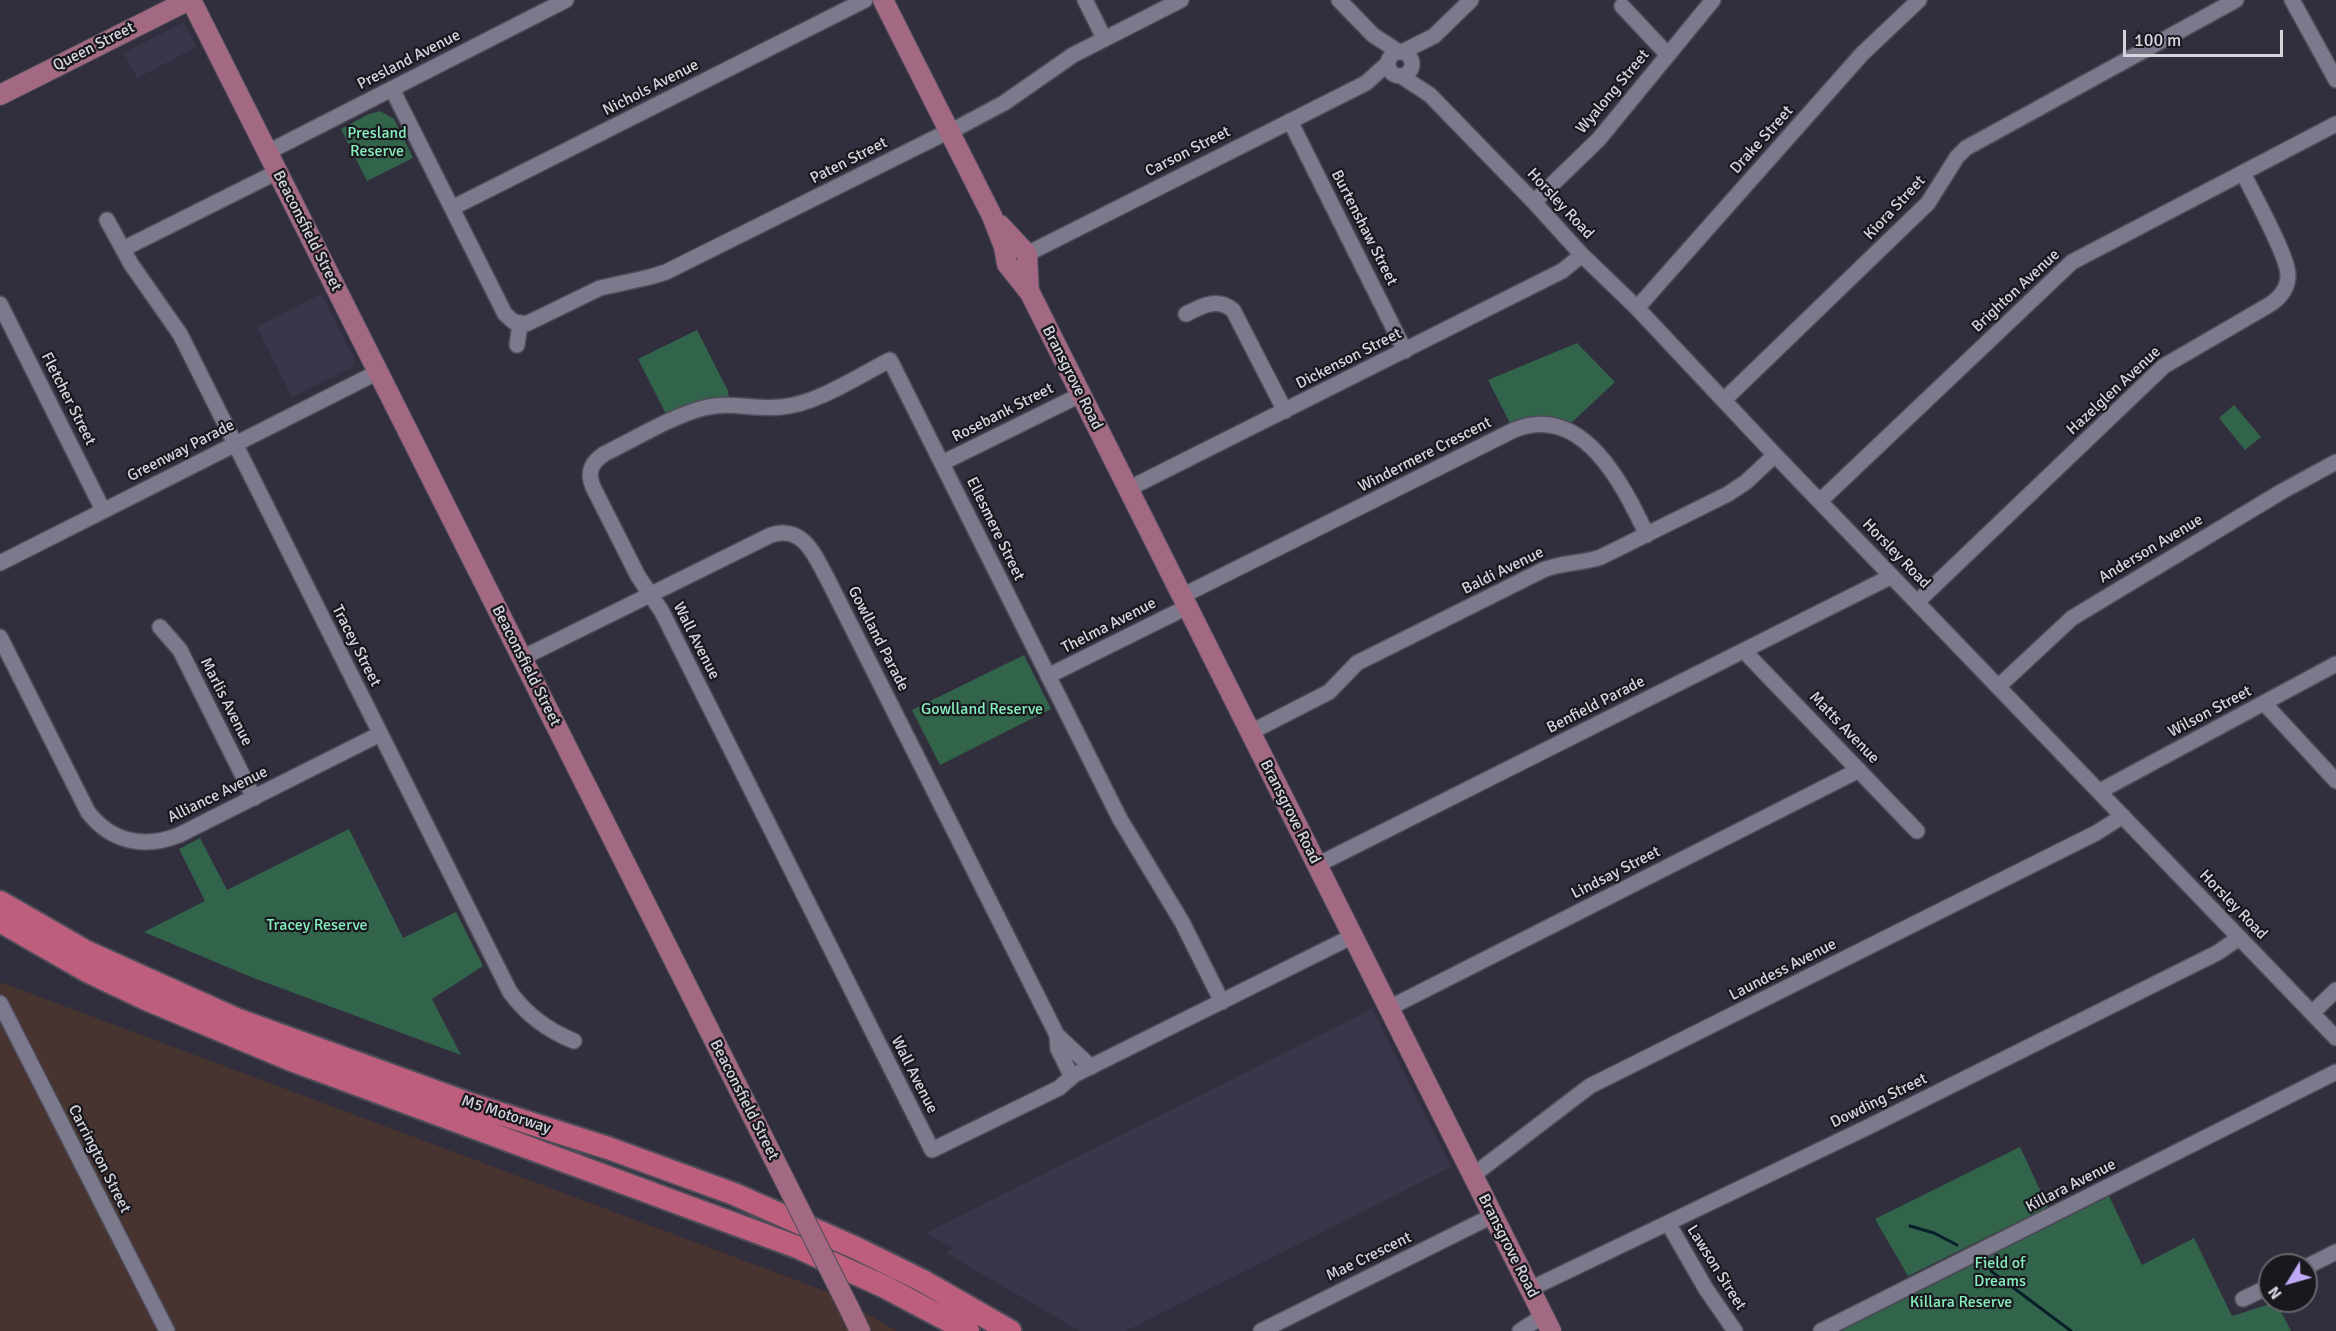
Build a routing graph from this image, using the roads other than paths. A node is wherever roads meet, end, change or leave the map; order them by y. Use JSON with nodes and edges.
{"nodes":[{"id":1,"x":190,"y":0,"type":"edge"},
{"id":2,"x":566,"y":0,"type":"edge"},
{"id":3,"x":865,"y":0,"type":"edge"},
{"id":4,"x":883,"y":0,"type":"edge"},
{"id":5,"x":1085,"y":0,"type":"edge"},
{"id":6,"x":1181,"y":0,"type":"edge"},
{"id":7,"x":1340,"y":0,"type":"edge"},
{"id":8,"x":1471,"y":0,"type":"edge"},
{"id":9,"x":1713,"y":0,"type":"edge"},
{"id":10,"x":1918,"y":0,"type":"edge"},
{"id":11,"x":2236,"y":0,"type":"edge"},
{"id":12,"x":2292,"y":0,"type":"edge"},
{"id":13,"x":1622,"y":6,"type":"dead end"},
{"id":14,"x":1104,"y":38,"type":"junction"},
{"id":15,"x":1668,"y":55,"type":"junction"},
{"id":16,"x":1400,"y":63,"type":"junction"},
{"id":17,"x":2336,"y":80,"type":"edge"},
{"id":18,"x":392,"y":89,"type":"junction"},
{"id":19,"x":0,"y":95,"type":"edge"},
{"id":20,"x":1290,"y":121,"type":"junction"},
{"id":21,"x":2336,"y":124,"type":"edge"},
{"id":22,"x":949,"y":132,"type":"junction"},
{"id":23,"x":268,"y":152,"type":"junction"},
{"id":24,"x":277,"y":172,"type":"junction"},
{"id":25,"x":2243,"y":173,"type":"junction"},
{"id":26,"x":1534,"y":202,"type":"junction"},
{"id":27,"x":452,"y":208,"type":"junction"},
{"id":28,"x":107,"y":220,"type":"dead end"},
{"id":29,"x":123,"y":249,"type":"junction"},
{"id":30,"x":1582,"y":255,"type":"junction"},
{"id":31,"x":1018,"y":258,"type":"junction"},
{"id":32,"x":0,"y":304,"type":"edge"},
{"id":33,"x":1637,"y":308,"type":"junction"},
{"id":34,"x":1186,"y":314,"type":"dead end"},
{"id":35,"x":520,"y":324,"type":"junction"},
{"id":36,"x":517,"y":345,"type":"dead end"},
{"id":37,"x":1405,"y":351,"type":"junction"},
{"id":38,"x":378,"y":372,"type":"junction"},
{"id":39,"x":1080,"y":394,"type":"junction"},
{"id":40,"x":1724,"y":400,"type":"junction"},
{"id":41,"x":1285,"y":411,"type":"junction"},
{"id":42,"x":235,"y":445,"type":"junction"},
{"id":43,"x":1774,"y":455,"type":"junction"},
{"id":44,"x":2336,"y":462,"type":"edge"},
{"id":45,"x":942,"y":464,"type":"junction"},
{"id":46,"x":1128,"y":489,"type":"junction"},
{"id":47,"x":1820,"y":501,"type":"junction"},
{"id":48,"x":103,"y":510,"type":"junction"},
{"id":49,"x":1647,"y":535,"type":"junction"},
{"id":50,"x":0,"y":562,"type":"edge"},
{"id":51,"x":1892,"y":576,"type":"junction"},
{"id":52,"x":650,"y":594,"type":"junction"},
{"id":53,"x":1184,"y":602,"type":"junction"},
{"id":54,"x":1917,"y":602,"type":"junction"},
{"id":55,"x":160,"y":627,"type":"dead end"},
{"id":56,"x":0,"y":637,"type":"edge"},
{"id":57,"x":1744,"y":651,"type":"junction"},
{"id":58,"x":522,"y":658,"type":"junction"},
{"id":59,"x":2336,"y":664,"type":"edge"},
{"id":60,"x":1048,"y":676,"type":"junction"},
{"id":61,"x":1999,"y":686,"type":"junction"},
{"id":62,"x":2264,"y":703,"type":"junction"},
{"id":63,"x":1251,"y":732,"type":"junction"},
{"id":64,"x":380,"y":734,"type":"junction"},
{"id":65,"x":1859,"y":770,"type":"junction"},
{"id":66,"x":2336,"y":782,"type":"edge"},
{"id":67,"x":2100,"y":791,"type":"junction"},
{"id":68,"x":254,"y":798,"type":"junction"},
{"id":69,"x":2123,"y":816,"type":"junction"},
{"id":70,"x":1917,"y":831,"type":"dead end"},
{"id":71,"x":1317,"y":865,"type":"junction"},
{"id":72,"x":0,"y":902,"type":"edge"},
{"id":73,"x":0,"y":921,"type":"edge"},
{"id":74,"x":1353,"y":936,"type":"junction"},
{"id":75,"x":2239,"y":938,"type":"junction"},
{"id":76,"x":2336,"y":990,"type":"edge"},
{"id":77,"x":1222,"y":1002,"type":"junction"},
{"id":78,"x":0,"y":1003,"type":"edge"},
{"id":79,"x":1389,"y":1008,"type":"junction"},
{"id":80,"x":2312,"y":1013,"type":"junction"},
{"id":81,"x":6,"y":1029,"type":"edge"},
{"id":82,"x":1057,"y":1035,"type":"junction"},
{"id":83,"x":2336,"y":1038,"type":"edge"},
{"id":84,"x":574,"y":1041,"type":"dead end"},
{"id":85,"x":1091,"y":1067,"type":"junction"},
{"id":86,"x":2336,"y":1072,"type":"edge"},
{"id":87,"x":1072,"y":1077,"type":"junction"},
{"id":88,"x":1472,"y":1176,"type":"junction"},
{"id":89,"x":1492,"y":1216,"type":"junction"},
{"id":90,"x":1668,"y":1223,"type":"junction"},
{"id":91,"x":2336,"y":1252,"type":"edge"},
{"id":92,"x":2318,"y":1262,"type":"edge"},
{"id":93,"x":1530,"y":1288,"type":"junction"},
{"id":94,"x":2258,"y":1292,"type":"edge"},
{"id":95,"x":2243,"y":1299,"type":"dead end"},
{"id":96,"x":1547,"y":1323,"type":"edge"},
{"id":97,"x":167,"y":1331,"type":"edge"},
{"id":98,"x":860,"y":1331,"type":"edge"},
{"id":99,"x":968,"y":1331,"type":"edge"},
{"id":100,"x":1010,"y":1331,"type":"edge"},
{"id":101,"x":1261,"y":1331,"type":"edge"},
{"id":102,"x":1520,"y":1331,"type":"edge"},
{"id":103,"x":1735,"y":1331,"type":"edge"},
{"id":104,"x":1821,"y":1331,"type":"edge"}],
"edges":[{"from":1,"to":19,"type":"main road","name":"Queen Street"},
{"from":1,"to":23,"type":"main road","name":"Beaconsfield Street"},
{"from":2,"to":18,"type":"street","name":"Presland Avenue"},
{"from":3,"to":27,"type":"street","name":"Nichols Avenue"},
{"from":4,"to":22,"type":"main road"},
{"from":5,"to":14,"type":"street"},
{"from":6,"to":14,"type":"street","name":"Paten Street"},
{"from":7,"to":16,"type":"street","name":"Horsley Road"},
{"from":8,"to":16,"type":"street","name":"Carson Street"},
{"from":9,"to":15,"type":"street","name":"Wyalong Street"},
{"from":10,"to":33,"type":"street","name":"Drake Street"},
{"from":11,"to":40,"type":"street","name":"Kiora Street"},
{"from":12,"to":17,"type":"street"},
{"from":13,"to":15,"type":"street"},
{"from":14,"to":22,"type":"street","name":"Paten Street"},
{"from":15,"to":26,"type":"street","name":"Wyalong Street"},
{"from":16,"to":20,"type":"street","name":"Carson Street"},
{"from":16,"to":26,"type":"street","name":"Horsley Road"},
{"from":18,"to":23,"type":"street","name":"Presland Avenue"},
{"from":18,"to":27,"type":"street"},
{"from":20,"to":31,"type":"street","name":"Carson Street"},
{"from":20,"to":37,"type":"street","name":"Burtenshaw Street"},
{"from":21,"to":25,"type":"street","name":"Brighton Avenue"},
{"from":22,"to":31,"type":"main road"},
{"from":22,"to":35,"type":"street","name":"Paten Street"},
{"from":23,"to":24,"type":"main road","name":"Beaconsfield Street"},
{"from":24,"to":29,"type":"street"},
{"from":24,"to":38,"type":"main road","name":"Beaconsfield Street"},
{"from":25,"to":47,"type":"street","name":"Brighton Avenue"},
{"from":25,"to":54,"type":"street","name":"Hazelglen Avenue"},
{"from":26,"to":30,"type":"street","name":"Horsley Road"},
{"from":27,"to":35,"type":"street"},
{"from":28,"to":29,"type":"street","name":"Tracey Street"},
{"from":29,"to":42,"type":"street","name":"Tracey Street"},
{"from":30,"to":33,"type":"street","name":"Horsley Road"},
{"from":30,"to":37,"type":"street","name":"Dickenson Street"},
{"from":31,"to":39,"type":"main road","name":"Bransgrove Road"},
{"from":32,"to":48,"type":"street","name":"Fletcher Street"},
{"from":33,"to":40,"type":"street","name":"Horsley Road"},
{"from":34,"to":41,"type":"street"},
{"from":35,"to":36,"type":"street"},
{"from":37,"to":41,"type":"street","name":"Dickenson Street"},
{"from":38,"to":42,"type":"street","name":"Greenway Parade"},
{"from":38,"to":58,"type":"main road","name":"Beaconsfield Street"},
{"from":39,"to":45,"type":"street","name":"Rosebank Street"},
{"from":39,"to":46,"type":"main road","name":"Bransgrove Road"},
{"from":40,"to":43,"type":"street","name":"Horsley Road"},
{"from":41,"to":46,"type":"street","name":"Dickenson Street"},
{"from":42,"to":48,"type":"street","name":"Greenway Parade"},
{"from":42,"to":64,"type":"street","name":"Tracey Street"},
{"from":43,"to":47,"type":"street","name":"Horsley Road"},
{"from":43,"to":49,"type":"street","name":"Baldi Avenue"},
{"from":44,"to":61,"type":"street","name":"Anderson Avenue"},
{"from":45,"to":52,"type":"street","name":"Ellesmere Street"},
{"from":45,"to":60,"type":"street","name":"Ellesmere Street"},
{"from":46,"to":53,"type":"main road","name":"Bransgrove Road"},
{"from":47,"to":51,"type":"street","name":"Horsley Road"},
{"from":48,"to":50,"type":"street","name":"Greenway Parade"},
{"from":49,"to":53,"type":"street","name":"Windermere Crescent"},
{"from":49,"to":63,"type":"street","name":"Baldi Avenue"},
{"from":51,"to":54,"type":"street","name":"Horsley Road"},
{"from":51,"to":57,"type":"street","name":"Benfield Parade"},
{"from":52,"to":58,"type":"street","name":"Gowlland Parade"},
{"from":52,"to":82,"type":"street","name":"Gowlland Parade"},
{"from":52,"to":87,"type":"street","name":"Wall Avenue"},
{"from":53,"to":60,"type":"street","name":"Thelma Avenue"},
{"from":53,"to":63,"type":"main road","name":"Bransgrove Road"},
{"from":54,"to":61,"type":"street","name":"Horsley Road"},
{"from":55,"to":68,"type":"street","name":"Marlis Avenue"},
{"from":56,"to":68,"type":"street","name":"Alliance Avenue"},
{"from":57,"to":65,"type":"street","name":"Matts Avenue"},
{"from":57,"to":71,"type":"street","name":"Benfield Parade"},
{"from":58,"to":98,"type":"main road","name":"Beaconsfield Street","bridge":true},
{"from":59,"to":62,"type":"street","name":"Wilson Street"},
{"from":60,"to":77,"type":"street","name":"Ellesmere Street"},
{"from":61,"to":67,"type":"street","name":"Horsley Road"},
{"from":62,"to":66,"type":"street"},
{"from":62,"to":67,"type":"street","name":"Wilson Street"},
{"from":63,"to":71,"type":"main road","name":"Bransgrove Road"},
{"from":64,"to":68,"type":"street","name":"Alliance Avenue"},
{"from":64,"to":84,"type":"street","name":"Tracey Street"},
{"from":65,"to":70,"type":"street","name":"Matts Avenue"},
{"from":65,"to":79,"type":"street","name":"Lindsay Street"},
{"from":67,"to":69,"type":"street","name":"Horsley Road"},
{"from":69,"to":75,"type":"street","name":"Horsley Road"},
{"from":69,"to":88,"type":"street","name":"Laundess Avenue"},
{"from":71,"to":74,"type":"main road","name":"Bransgrove Road"},
{"from":72,"to":100,"type":"highway","name":"M5 Motorway"},
{"from":73,"to":99,"type":"highway","name":"M5 Motorway"},
{"from":74,"to":77,"type":"street","name":"Wall Avenue"},
{"from":74,"to":79,"type":"main road","name":"Bransgrove Road"},
{"from":75,"to":80,"type":"street","name":"Horsley Road"},
{"from":75,"to":90,"type":"street","name":"Dowding Street"},
{"from":76,"to":80,"type":"street"},
{"from":77,"to":85,"type":"street","name":"Wall Avenue"},
{"from":78,"to":81,"type":"street","name":"Carrington Street"},
{"from":79,"to":88,"type":"main road","name":"Bransgrove Road"},
{"from":80,"to":83,"type":"street","name":"Horsley Road"},
{"from":81,"to":97,"type":"street","name":"Carrington Street"},
{"from":82,"to":85,"type":"street","name":"Gowlland Parade"},
{"from":82,"to":87,"type":"street","name":"Gowlland Parade"},
{"from":85,"to":87,"type":"street","name":"Wall Avenue"},
{"from":86,"to":104,"type":"street","name":"Killara Avenue"},
{"from":88,"to":89,"type":"main road","name":"Bransgrove Road"},
{"from":89,"to":93,"type":"main road","name":"Bransgrove Road"},
{"from":89,"to":101,"type":"street","name":"Mae Crescent"},
{"from":90,"to":93,"type":"street","name":"Dowding Street"},
{"from":90,"to":103,"type":"street","name":"Lawson Street"},
{"from":91,"to":92,"type":"street"},
{"from":93,"to":96,"type":"main road","name":"Bransgrove Road"},
{"from":94,"to":95,"type":"street"},
{"from":96,"to":102,"type":"street"}]}
